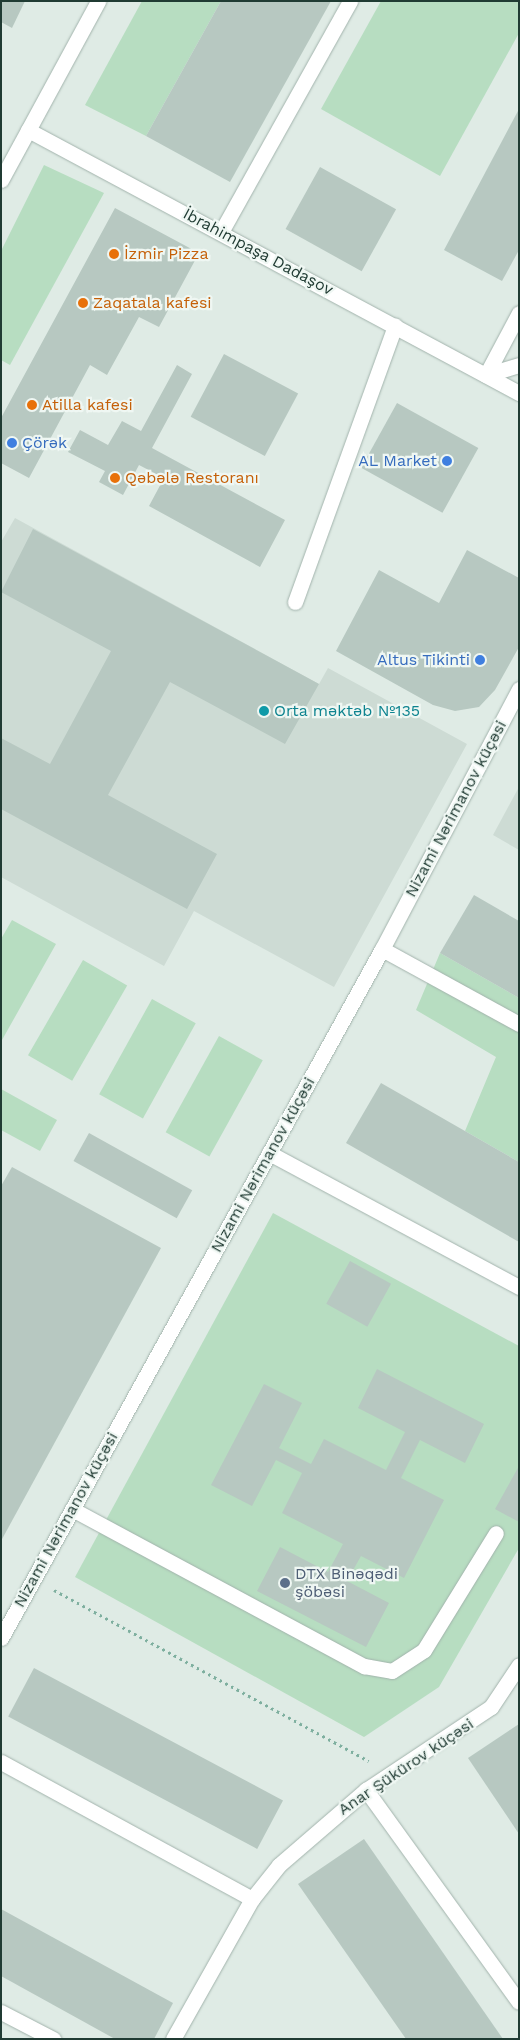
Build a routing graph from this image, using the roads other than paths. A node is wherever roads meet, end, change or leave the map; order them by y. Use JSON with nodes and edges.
{"nodes":[{"id":1,"x":98,"y":1,"type":"edge"},
{"id":2,"x":350,"y":1,"type":"edge"},
{"id":3,"x":28,"y":130,"type":"junction"},
{"id":4,"x":1,"y":180,"type":"edge"},
{"id":5,"x":221,"y":232,"type":"junction"},
{"id":6,"x":519,"y":313,"type":"edge"},
{"id":7,"x":395,"y":325,"type":"junction"},
{"id":8,"x":519,"y":365,"type":"edge"},
{"id":9,"x":486,"y":375,"type":"junction"},
{"id":10,"x":519,"y":393,"type":"edge"},
{"id":11,"x":295,"y":602,"type":"dead end"},
{"id":12,"x":519,"y":689,"type":"edge"},
{"id":13,"x":382,"y":950,"type":"junction"},
{"id":14,"x":519,"y":1024,"type":"edge"},
{"id":15,"x":270,"y":1153,"type":"junction"},
{"id":16,"x":519,"y":1287,"type":"edge"},
{"id":17,"x":72,"y":1509,"type":"junction"},
{"id":18,"x":496,"y":1533,"type":"dead end"},
{"id":19,"x":1,"y":1638,"type":"edge"},
{"id":20,"x":519,"y":1666,"type":"edge"},
{"id":21,"x":1,"y":1762,"type":"edge"},
{"id":22,"x":366,"y":1790,"type":"junction"},
{"id":23,"x":252,"y":1899,"type":"junction"},
{"id":24,"x":519,"y":2002,"type":"edge"},
{"id":25,"x":1,"y":2012,"type":"edge"},
{"id":26,"x":53,"y":2039,"type":"edge"},
{"id":27,"x":173,"y":2039,"type":"edge"}],
"edges":[{"from":1,"to":3,"type":"street"},
{"from":2,"to":5,"type":"street"},
{"from":3,"to":4,"type":"street"},
{"from":3,"to":5,"type":"street","name":"İbrahimpaşa Dadaşov"},
{"from":5,"to":7,"type":"street","name":"İbrahimpaşa Dadaşov"},
{"from":6,"to":9,"type":"street"},
{"from":7,"to":9,"type":"street","name":"İbrahimpaşa Dadaşov"},
{"from":7,"to":11,"type":"street"},
{"from":8,"to":9,"type":"street"},
{"from":9,"to":10,"type":"street","name":"İbrahimpaşa Dadaşov"},
{"from":12,"to":13,"type":"street","name":"Nizami Nərimanov küçəsi"},
{"from":13,"to":14,"type":"street"},
{"from":13,"to":15,"type":"street","name":"Nizami Nərimanov küçəsi"},
{"from":15,"to":16,"type":"street"},
{"from":15,"to":17,"type":"street","name":"Nizami Nərimanov küçəsi"},
{"from":17,"to":18,"type":"street"},
{"from":17,"to":19,"type":"street","name":"Nizami Nərimanov küçəsi"},
{"from":20,"to":22,"type":"street","name":"Anar Şükürov küçəsi"},
{"from":21,"to":23,"type":"street"},
{"from":22,"to":23,"type":"street","name":"Anar Şükürov küçəsi"},
{"from":22,"to":24,"type":"street"},
{"from":23,"to":27,"type":"street","name":"Anar Şükürov küçəsi"},
{"from":25,"to":26,"type":"street"}]}
